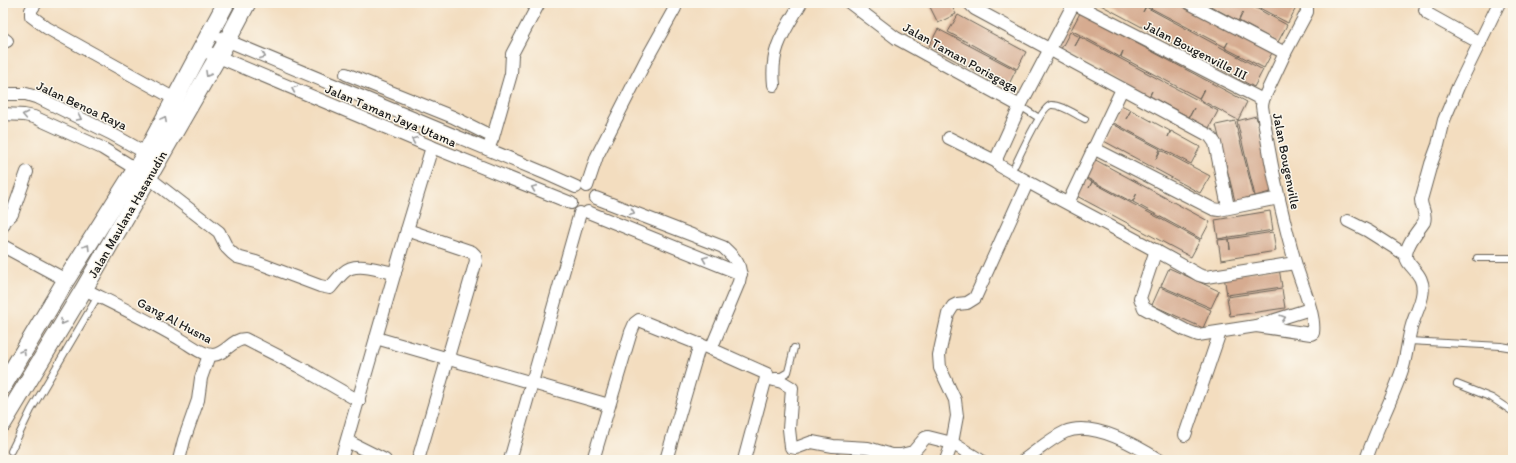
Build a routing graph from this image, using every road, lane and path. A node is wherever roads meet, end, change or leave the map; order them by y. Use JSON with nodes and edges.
{"nodes":[{"id":1,"x":36,"y":3,"type":"edge"},
{"id":2,"x":226,"y":3,"type":"edge"},
{"id":3,"x":247,"y":3,"type":"edge"},
{"id":4,"x":539,"y":3,"type":"edge"},
{"id":5,"x":801,"y":3,"type":"edge"},
{"id":6,"x":850,"y":3,"type":"edge"},
{"id":7,"x":969,"y":3,"type":"edge"},
{"id":8,"x":1073,"y":3,"type":"edge"},
{"id":9,"x":1189,"y":3,"type":"edge"},
{"id":10,"x":1304,"y":3,"type":"edge"},
{"id":11,"x":1428,"y":3,"type":"edge"},
{"id":12,"x":1499,"y":3,"type":"edge"},
{"id":13,"x":675,"y":8,"type":"dead end"},
{"id":14,"x":210,"y":34,"type":"junction"},
{"id":15,"x":228,"y":41,"type":"junction"},
{"id":16,"x":1480,"y":43,"type":"junction"},
{"id":17,"x":202,"y":50,"type":"junction"},
{"id":18,"x":1049,"y":50,"type":"junction"},
{"id":19,"x":1285,"y":53,"type":"junction"},
{"id":20,"x":218,"y":57,"type":"junction"},
{"id":21,"x":346,"y":74,"type":"dead end"},
{"id":22,"x":367,"y":82,"type":"junction"},
{"id":23,"x":774,"y":85,"type":"dead end"},
{"id":24,"x":1122,"y":89,"type":"junction"},
{"id":25,"x":3,"y":94,"type":"edge"},
{"id":26,"x":361,"y":96,"type":"junction"},
{"id":27,"x":171,"y":97,"type":"junction"},
{"id":28,"x":1262,"y":100,"type":"junction"},
{"id":29,"x":1020,"y":106,"type":"junction"},
{"id":30,"x":3,"y":114,"type":"edge"},
{"id":31,"x":453,"y":117,"type":"junction"},
{"id":32,"x":1040,"y":118,"type":"junction"},
{"id":33,"x":1085,"y":119,"type":"dead end"},
{"id":34,"x":446,"y":132,"type":"junction"},
{"id":35,"x":110,"y":133,"type":"junction"},
{"id":36,"x":493,"y":137,"type":"junction"},
{"id":37,"x":949,"y":138,"type":"dead end"},
{"id":38,"x":432,"y":147,"type":"junction"},
{"id":39,"x":1093,"y":148,"type":"junction"},
{"id":40,"x":488,"y":149,"type":"junction"},
{"id":41,"x":106,"y":151,"type":"junction"},
{"id":42,"x":143,"y":152,"type":"junction"},
{"id":43,"x":997,"y":162,"type":"junction"},
{"id":44,"x":1015,"y":165,"type":"dead end"},
{"id":45,"x":138,"y":171,"type":"junction"},
{"id":46,"x":28,"y":172,"type":"dead end"},
{"id":47,"x":1027,"y":183,"type":"junction"},
{"id":48,"x":582,"y":187,"type":"junction"},
{"id":49,"x":596,"y":198,"type":"junction"},
{"id":50,"x":1279,"y":198,"type":"junction"},
{"id":51,"x":571,"y":203,"type":"junction"},
{"id":52,"x":1068,"y":203,"type":"junction"},
{"id":53,"x":1228,"y":207,"type":"junction"},
{"id":54,"x":584,"y":213,"type":"junction"},
{"id":55,"x":1348,"y":221,"type":"dead end"},
{"id":56,"x":3,"y":226,"type":"edge"},
{"id":57,"x":407,"y":230,"type":"junction"},
{"id":58,"x":3,"y":246,"type":"edge"},
{"id":59,"x":1156,"y":250,"type":"junction"},
{"id":60,"x":1406,"y":255,"type":"junction"},
{"id":61,"x":1477,"y":258,"type":"dead end"},
{"id":62,"x":1513,"y":258,"type":"edge"},
{"id":63,"x":1295,"y":262,"type":"junction"},
{"id":64,"x":395,"y":273,"type":"junction"},
{"id":65,"x":741,"y":274,"type":"junction"},
{"id":66,"x":66,"y":280,"type":"junction"},
{"id":67,"x":91,"y":293,"type":"junction"},
{"id":68,"x":1310,"y":310,"type":"junction"},
{"id":69,"x":1256,"y":326,"type":"junction"},
{"id":70,"x":1220,"y":332,"type":"junction"},
{"id":71,"x":376,"y":338,"type":"junction"},
{"id":72,"x":1409,"y":341,"type":"junction"},
{"id":73,"x":706,"y":347,"type":"junction"},
{"id":74,"x":794,"y":348,"type":"dead end"},
{"id":75,"x":1513,"y":348,"type":"edge"},
{"id":76,"x":209,"y":355,"type":"junction"},
{"id":77,"x":447,"y":358,"type":"junction"},
{"id":78,"x":767,"y":376,"type":"junction"},
{"id":79,"x":531,"y":383,"type":"junction"},
{"id":80,"x":1457,"y":384,"type":"dead end"},
{"id":81,"x":3,"y":386,"type":"edge"},
{"id":82,"x":358,"y":401,"type":"junction"},
{"id":83,"x":24,"y":405,"type":"junction"},
{"id":84,"x":609,"y":405,"type":"junction"},
{"id":85,"x":1513,"y":412,"type":"edge"},
{"id":86,"x":3,"y":423,"type":"edge"},
{"id":87,"x":1185,"y":435,"type":"dead end"},
{"id":88,"x":347,"y":441,"type":"junction"},
{"id":89,"x":952,"y":443,"type":"junction"},
{"id":90,"x":11,"y":451,"type":"dead end"},
{"id":91,"x":179,"y":460,"type":"edge"},
{"id":92,"x":341,"y":460,"type":"edge"},
{"id":93,"x":386,"y":460,"type":"edge"},
{"id":94,"x":418,"y":460,"type":"edge"},
{"id":95,"x":510,"y":460,"type":"edge"},
{"id":96,"x":594,"y":460,"type":"edge"},
{"id":97,"x":666,"y":460,"type":"edge"},
{"id":98,"x":744,"y":460,"type":"edge"},
{"id":99,"x":946,"y":460,"type":"edge"},
{"id":100,"x":980,"y":460,"type":"edge"},
{"id":101,"x":1024,"y":460,"type":"edge"},
{"id":102,"x":1160,"y":460,"type":"edge"},
{"id":103,"x":1366,"y":460,"type":"edge"}],
"edges":[{"from":1,"to":27,"type":"street"},
{"from":2,"to":14,"type":"street","name":"Jalan Maulana Hasanudin"},
{"from":3,"to":15,"type":"street","name":"Jalan Maulana Hasanudin"},
{"from":4,"to":36,"type":"street"},
{"from":5,"to":23,"type":"street"},
{"from":6,"to":29,"type":"street","name":"Jalan Taman Porisgaga"},
{"from":7,"to":18,"type":"street"},
{"from":8,"to":18,"type":"street"},
{"from":8,"to":28,"type":"street","name":"Jalan Bougenville III"},
{"from":9,"to":19,"type":"street"},
{"from":10,"to":19,"type":"street","name":"Jalan Bougenville"},
{"from":11,"to":16,"type":"street"},
{"from":12,"to":16,"type":"street"},
{"from":13,"to":48,"type":"street"},
{"from":14,"to":15,"type":"street","name":"Jalan Taman Jaya Utama"},
{"from":14,"to":17,"type":"street","name":"Jalan Maulana Hasanudin"},
{"from":15,"to":20,"type":"street","name":"Jalan Maulana Hasanudin"},
{"from":15,"to":26,"type":"street","name":"Jalan Taman Jaya Utama","one_way":true},
{"from":16,"to":60,"type":"street"},
{"from":17,"to":20,"type":"street","name":"Jalan Taman Jaya Utama"},
{"from":17,"to":27,"type":"street","name":"Jalan Maulana Hasanudin"},
{"from":18,"to":24,"type":"street"},
{"from":18,"to":29,"type":"street"},
{"from":19,"to":28,"type":"street","name":"Jalan Bougenville"},
{"from":38,"to":20,"type":"street","name":"Jalan Taman Jaya Utama","one_way":true},
{"from":20,"to":45,"type":"street","name":"Jalan Maulana Hasanudin","one_way":true},
{"from":21,"to":22,"type":"street"},
{"from":22,"to":26,"type":"street"},
{"from":22,"to":31,"type":"street"},
{"from":24,"to":39,"type":"street"},
{"from":24,"to":53,"type":"street"},
{"from":25,"to":35,"type":"street","name":"Jalan Benoa Raya","one_way":true},
{"from":26,"to":34,"type":"street","name":"Jalan Taman Jaya Utama"},
{"from":42,"to":27,"type":"street","name":"Jalan Maulana Hasanudin","one_way":true},
{"from":28,"to":50,"type":"street","name":"Jalan Bougenville"},
{"from":29,"to":32,"type":"lane"},
{"from":29,"to":43,"type":"street"},
{"from":41,"to":30,"type":"street","one_way":true},
{"from":31,"to":34,"type":"street"},
{"from":31,"to":36,"type":"street"},
{"from":32,"to":33,"type":"lane"},
{"from":32,"to":44,"type":"lane"},
{"from":34,"to":40,"type":"street","name":"Jalan Taman Jaya Utama"},
{"from":35,"to":41,"type":"street"},
{"from":35,"to":42,"type":"street","name":"Jalan Benoa Raya"},
{"from":36,"to":40,"type":"street"},
{"from":37,"to":43,"type":"street"},
{"from":51,"to":38,"type":"street","name":"Jalan Taman Jaya Utama","one_way":true},
{"from":38,"to":57,"type":"street"},
{"from":39,"to":52,"type":"street"},
{"from":39,"to":53,"type":"street"},
{"from":40,"to":48,"type":"street","name":"Jalan Taman Jaya Utama"},
{"from":41,"to":45,"type":"street"},
{"from":42,"to":45,"type":"street","name":"Jalan Maulana Hasanudin"},
{"from":43,"to":47,"type":"street"},
{"from":45,"to":64,"type":"street"},
{"from":66,"to":45,"type":"street","name":"Jalan Maulana Hasanudin","one_way":true},
{"from":45,"to":67,"type":"street","name":"Jalan Maulana Hasanudin"},
{"from":46,"to":56,"type":"street"},
{"from":47,"to":52,"type":"street"},
{"from":47,"to":89,"type":"street"},
{"from":48,"to":49,"type":"street"},
{"from":48,"to":51,"type":"street"},
{"from":49,"to":54,"type":"street"},
{"from":49,"to":65,"type":"street","one_way":true},
{"from":50,"to":53,"type":"street"},
{"from":50,"to":63,"type":"street","name":"Jalan Bougenville"},
{"from":51,"to":54,"type":"street"},
{"from":52,"to":59,"type":"street"},
{"from":65,"to":54,"type":"street","one_way":true},
{"from":54,"to":79,"type":"street"},
{"from":55,"to":60,"type":"street"},
{"from":57,"to":64,"type":"street"},
{"from":57,"to":77,"type":"street"},
{"from":58,"to":66,"type":"street"},
{"from":59,"to":63,"type":"street"},
{"from":59,"to":70,"type":"street"},
{"from":60,"to":72,"type":"street"},
{"from":61,"to":62,"type":"lane"},
{"from":63,"to":68,"type":"street","name":"Jalan Bougenville"},
{"from":64,"to":71,"type":"street"},
{"from":65,"to":73,"type":"street"},
{"from":66,"to":67,"type":"street"},
{"from":81,"to":66,"type":"street","name":"Jalan Maulana Hasanudin","one_way":true},
{"from":67,"to":76,"type":"street","name":"Gang Al Husna"},
{"from":67,"to":83,"type":"street","name":"Jalan Maulana Hasanudin"},
{"from":69,"to":68,"type":"street","one_way":true},
{"from":68,"to":69,"type":"street","name":"Jalan Bougenville"},
{"from":69,"to":70,"type":"street"},
{"from":70,"to":87,"type":"street"},
{"from":71,"to":77,"type":"street"},
{"from":71,"to":82,"type":"street"},
{"from":72,"to":75,"type":"lane"},
{"from":72,"to":103,"type":"street"},
{"from":73,"to":78,"type":"street"},
{"from":73,"to":84,"type":"street"},
{"from":73,"to":97,"type":"street"},
{"from":74,"to":78,"type":"lane"},
{"from":76,"to":82,"type":"street","name":"Gang Al Husna"},
{"from":76,"to":91,"type":"street"},
{"from":77,"to":79,"type":"street"},
{"from":77,"to":94,"type":"street"},
{"from":78,"to":89,"type":"street"},
{"from":78,"to":98,"type":"street"},
{"from":79,"to":84,"type":"street"},
{"from":79,"to":95,"type":"street"},
{"from":80,"to":85,"type":"lane"},
{"from":82,"to":88,"type":"street"},
{"from":83,"to":86,"type":"street","name":"Jalan Maulana Hasanudin"},
{"from":83,"to":90,"type":"lane"},
{"from":84,"to":96,"type":"street"},
{"from":88,"to":92,"type":"street"},
{"from":88,"to":93,"type":"street"},
{"from":89,"to":99,"type":"street"},
{"from":89,"to":100,"type":"street"},
{"from":101,"to":102,"type":"street"}]}
